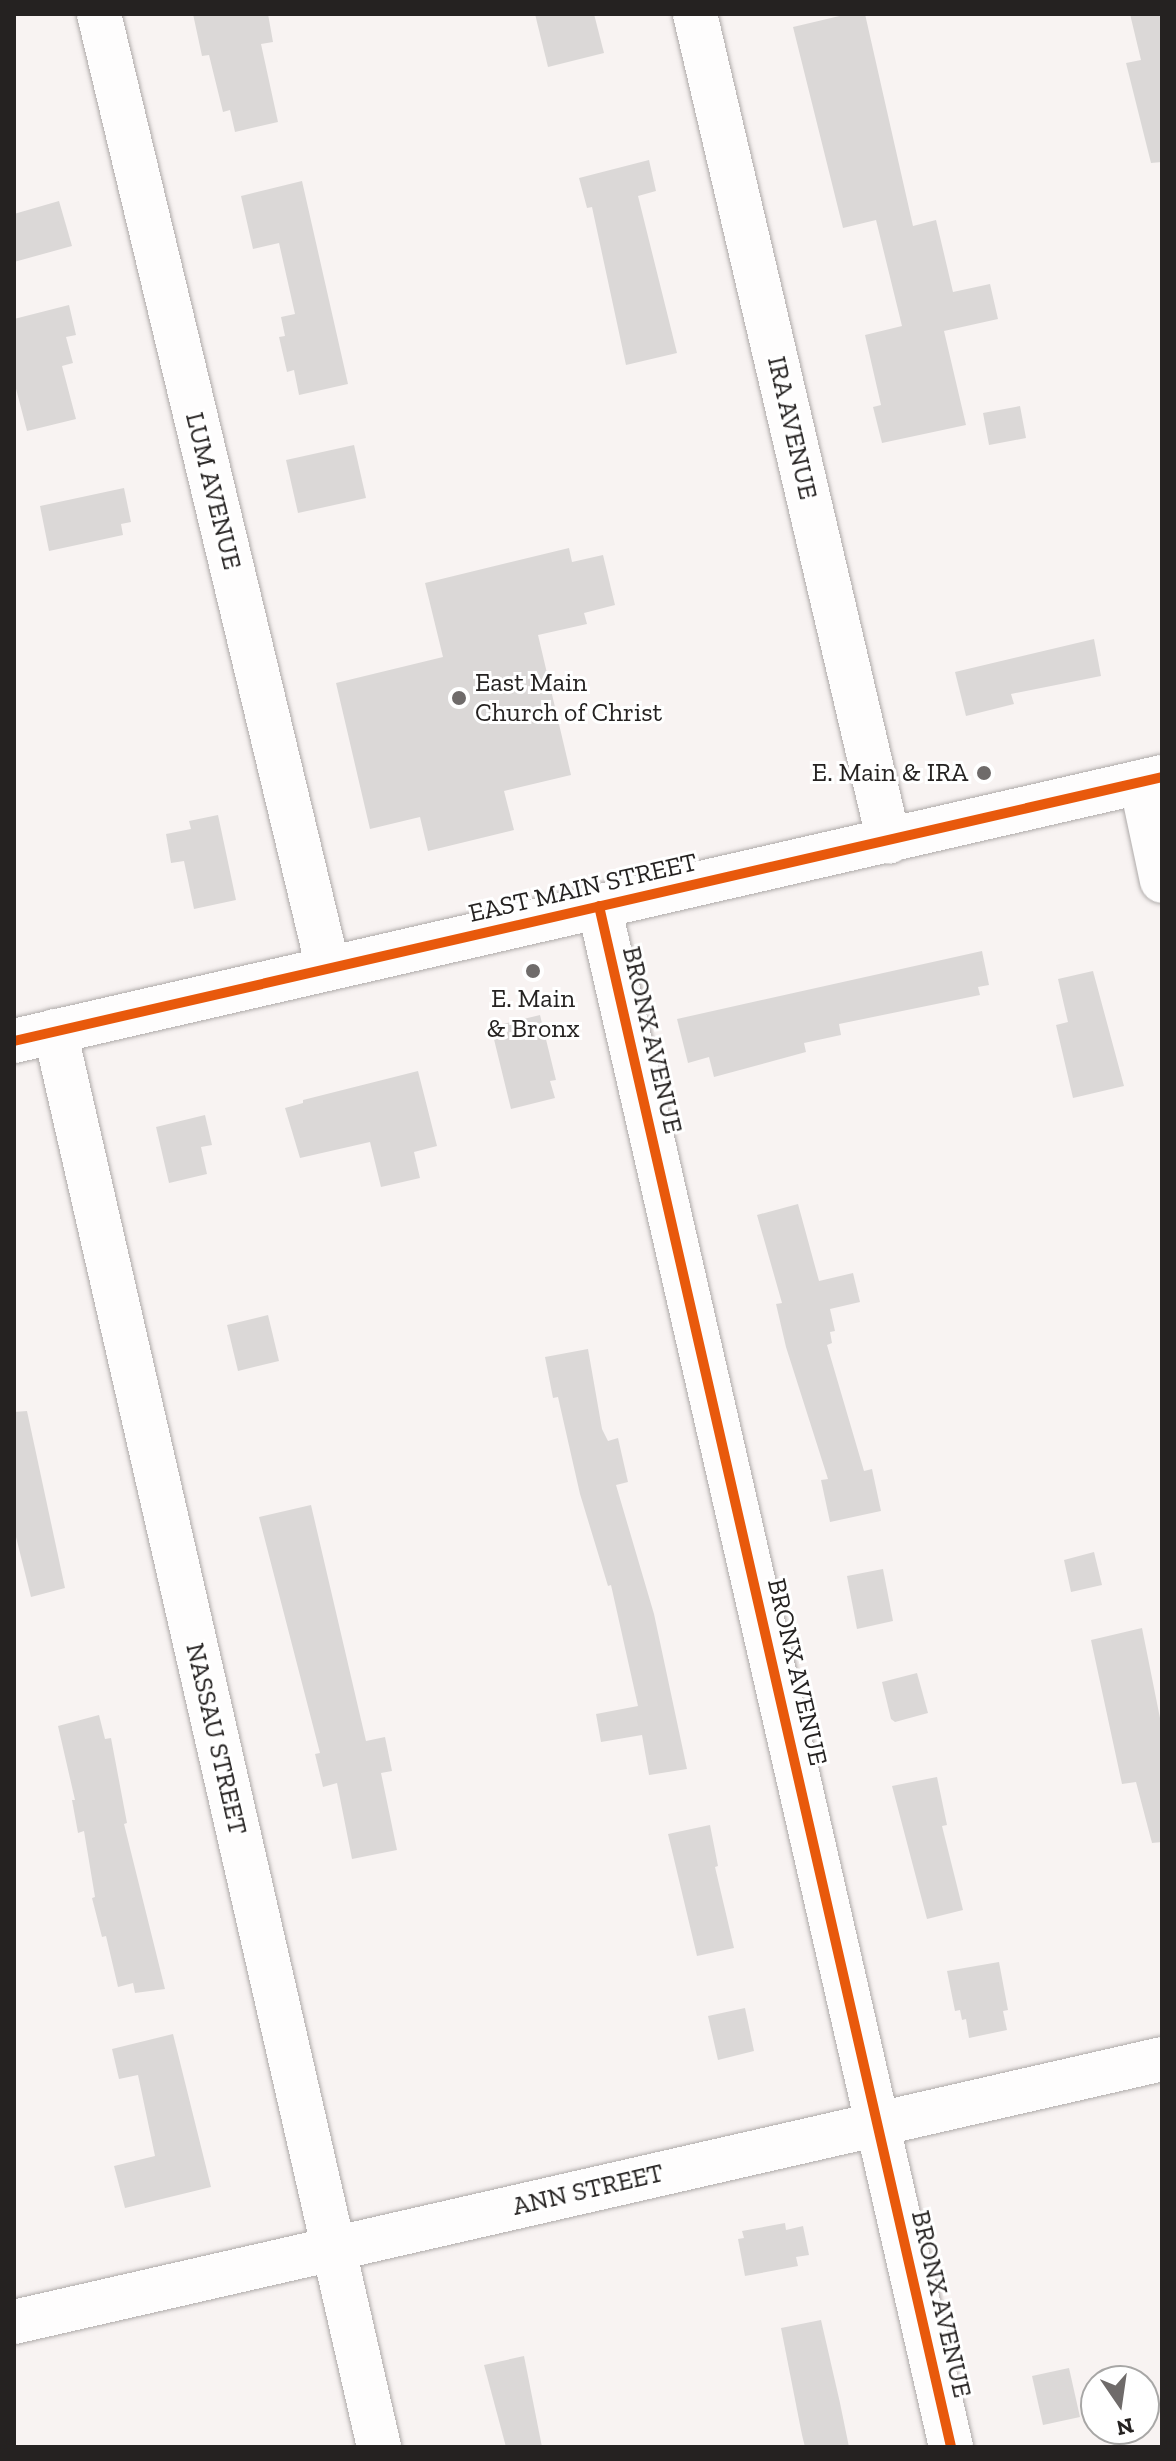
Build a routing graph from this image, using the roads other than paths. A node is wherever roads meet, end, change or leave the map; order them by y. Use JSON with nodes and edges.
{"nodes":[{"id":1,"x":99,"y":14,"type":"edge"},
{"id":2,"x":695,"y":14,"type":"edge"},
{"id":3,"x":1152,"y":780,"type":"edge"},
{"id":4,"x":889,"y":842,"type":"junction"},
{"id":5,"x":1162,"y":881,"type":"edge"},
{"id":6,"x":599,"y":906,"type":"junction"},
{"id":7,"x":328,"y":968,"type":"junction"},
{"id":8,"x":34,"y":1036,"type":"edge"},
{"id":9,"x":1162,"y":2059,"type":"edge"},
{"id":10,"x":878,"y":2123,"type":"junction"},
{"id":11,"x":332,"y":2249,"type":"junction"},
{"id":12,"x":14,"y":2322,"type":"edge"},
{"id":13,"x":379,"y":2447,"type":"edge"},
{"id":14,"x":951,"y":2447,"type":"edge"}],
"edges":[{"from":1,"to":7,"type":"street","name":"LUM AVENUE"},
{"from":2,"to":4,"type":"street","name":"IRA AVENUE"},
{"from":3,"to":4,"type":"street","name":"EAST MAIN STREET"},
{"from":3,"to":5,"type":"street"},
{"from":4,"to":6,"type":"street","name":"EAST MAIN STREET"},
{"from":6,"to":7,"type":"street","name":"EAST MAIN STREET"},
{"from":6,"to":10,"type":"street","name":"BRONX AVENUE"},
{"from":7,"to":8,"type":"street","name":"EAST MAIN STREET"},
{"from":8,"to":11,"type":"street","name":"NASSAU STREET"},
{"from":9,"to":10,"type":"street","name":"ANN STREET"},
{"from":10,"to":11,"type":"street","name":"ANN STREET"},
{"from":10,"to":14,"type":"street","name":"BRONX AVENUE"},
{"from":11,"to":12,"type":"street","name":"ANN STREET"},
{"from":11,"to":13,"type":"street","name":"NASSAU STREET"}]}
